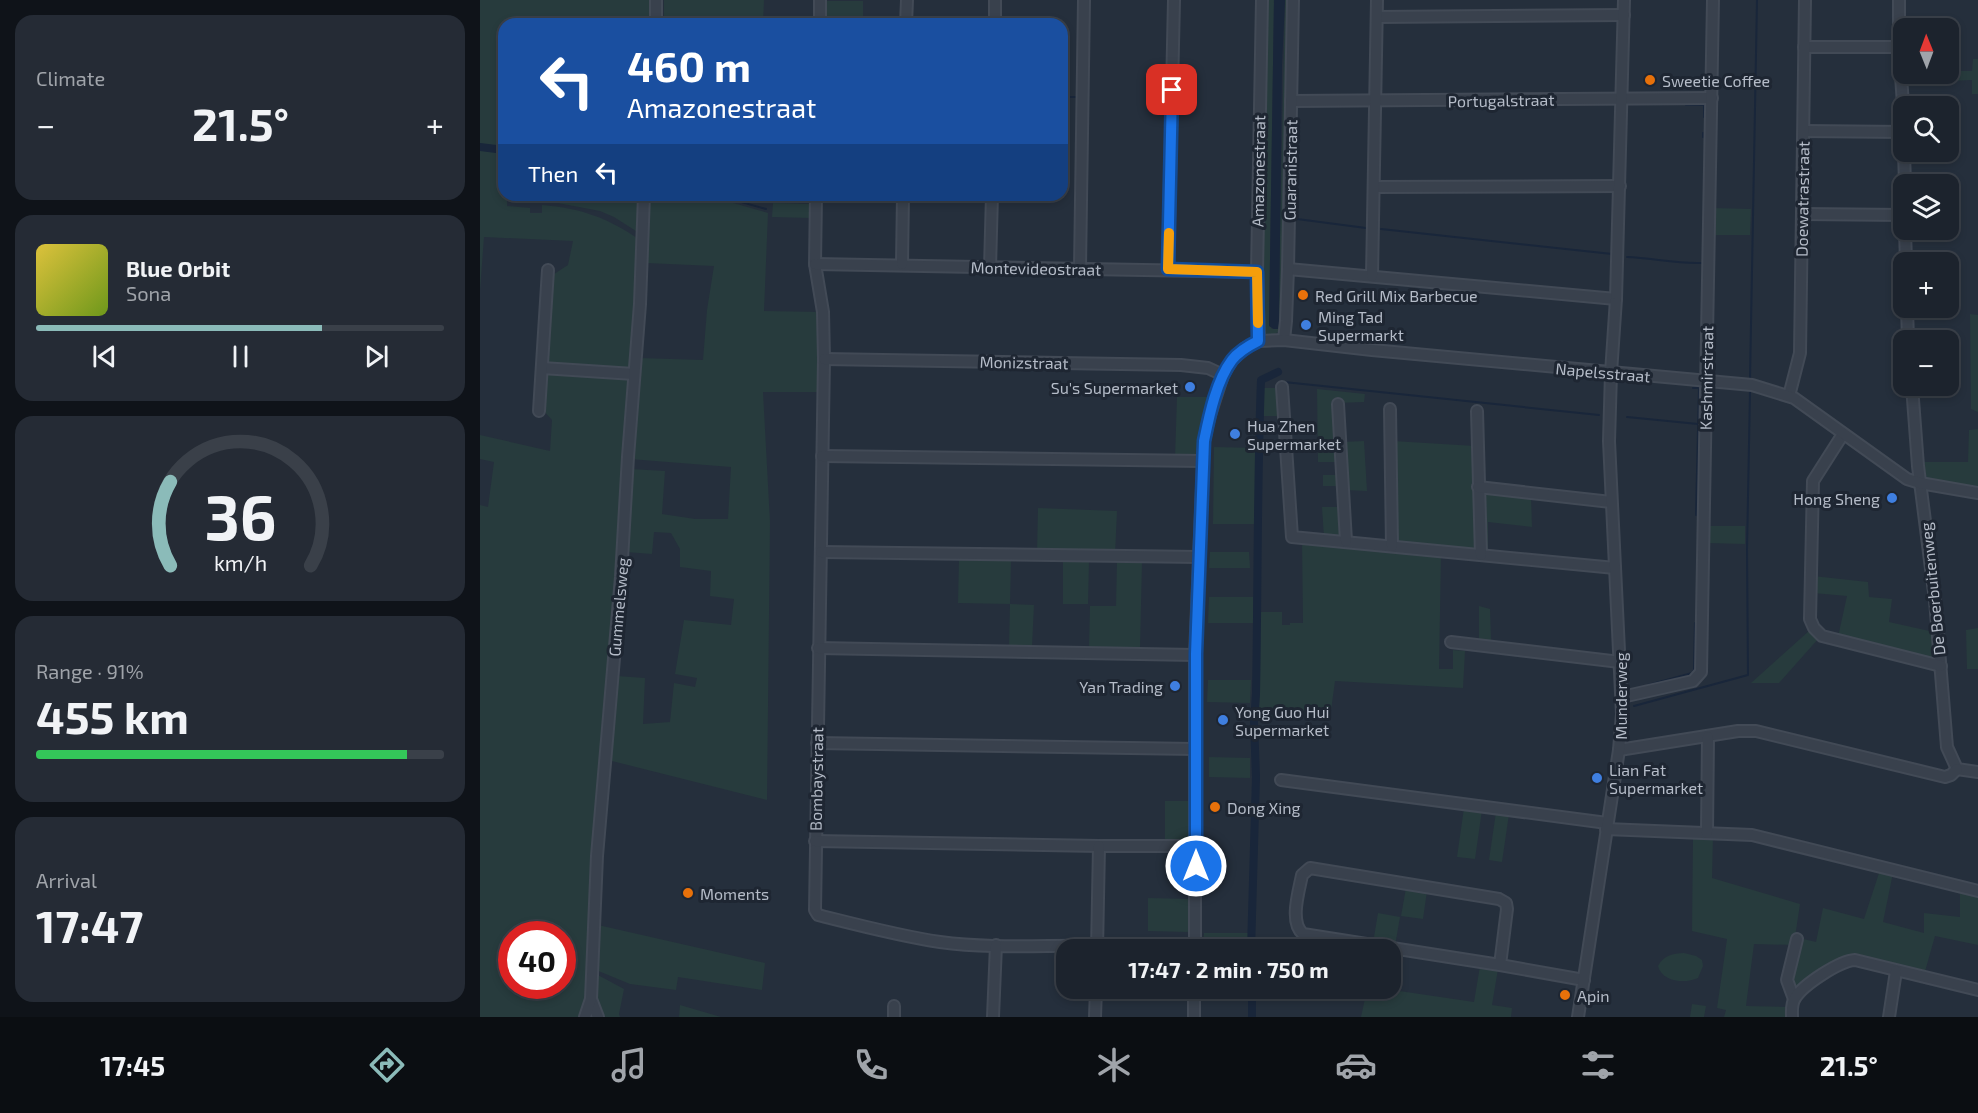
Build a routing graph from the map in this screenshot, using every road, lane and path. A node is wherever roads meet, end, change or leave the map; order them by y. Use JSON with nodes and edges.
{"nodes":[{"id":1,"x":656,"y":0,"type":"edge"},
{"id":2,"x":820,"y":0,"type":"edge"},
{"id":3,"x":907,"y":0,"type":"edge"},
{"id":4,"x":995,"y":0,"type":"edge"},
{"id":5,"x":1084,"y":0,"type":"edge"},
{"id":6,"x":1174,"y":0,"type":"edge"},
{"id":7,"x":1262,"y":0,"type":"edge"},
{"id":8,"x":1293,"y":0,"type":"edge"},
{"id":9,"x":1377,"y":0,"type":"edge"},
{"id":10,"x":1624,"y":0,"type":"edge"},
{"id":11,"x":1713,"y":0,"type":"edge"},
{"id":12,"x":1805,"y":0,"type":"edge"},
{"id":13,"x":1899,"y":0,"type":"edge"},
{"id":14,"x":1624,"y":15,"type":"junction"},
{"id":15,"x":1377,"y":17,"type":"junction"},
{"id":16,"x":656,"y":18,"type":"edge"},
{"id":17,"x":820,"y":18,"type":"edge"},
{"id":18,"x":906,"y":18,"type":"edge"},
{"id":19,"x":995,"y":18,"type":"edge"},
{"id":20,"x":1899,"y":18,"type":"edge"},
{"id":21,"x":1804,"y":47,"type":"junction"},
{"id":22,"x":1893,"y":47,"type":"edge"},
{"id":23,"x":1622,"y":98,"type":"junction"},
{"id":24,"x":1712,"y":98,"type":"junction"},
{"id":25,"x":1291,"y":101,"type":"junction"},
{"id":26,"x":1374,"y":102,"type":"junction"},
{"id":27,"x":1804,"y":131,"type":"junction"},
{"id":28,"x":1893,"y":132,"type":"edge"},
{"id":29,"x":1620,"y":186,"type":"junction"},
{"id":30,"x":1374,"y":187,"type":"junction"},
{"id":31,"x":644,"y":201,"type":"edge"},
{"id":32,"x":816,"y":201,"type":"edge"},
{"id":33,"x":903,"y":201,"type":"edge"},
{"id":34,"x":992,"y":201,"type":"edge"},
{"id":35,"x":1802,"y":214,"type":"junction"},
{"id":36,"x":1893,"y":215,"type":"edge"},
{"id":37,"x":815,"y":264,"type":"junction"},
{"id":38,"x":902,"y":264,"type":"junction"},
{"id":39,"x":990,"y":268,"type":"junction"},
{"id":40,"x":1080,"y":268,"type":"junction"},
{"id":41,"x":1288,"y":268,"type":"junction"},
{"id":42,"x":1168,"y":269,"type":"junction"},
{"id":43,"x":548,"y":270,"type":"dead end"},
{"id":44,"x":1257,"y":272,"type":"junction"},
{"id":45,"x":1372,"y":276,"type":"junction"},
{"id":46,"x":1616,"y":299,"type":"junction"},
{"id":47,"x":1284,"y":340,"type":"junction"},
{"id":48,"x":1258,"y":341,"type":"junction"},
{"id":49,"x":824,"y":359,"type":"junction"},
{"id":50,"x":542,"y":368,"type":"junction"},
{"id":51,"x":1611,"y":373,"type":"junction"},
{"id":52,"x":634,"y":374,"type":"junction"},
{"id":53,"x":1223,"y":375,"type":"junction"},
{"id":54,"x":1705,"y":381,"type":"junction"},
{"id":55,"x":1282,"y":387,"type":"dead end"},
{"id":56,"x":1789,"y":396,"type":"junction"},
{"id":57,"x":1913,"y":396,"type":"edge"},
{"id":58,"x":1338,"y":404,"type":"dead end"},
{"id":59,"x":1390,"y":409,"type":"dead end"},
{"id":60,"x":539,"y":411,"type":"dead end"},
{"id":61,"x":1477,"y":411,"type":"dead end"},
{"id":62,"x":1843,"y":434,"type":"junction"},
{"id":63,"x":822,"y":456,"type":"junction"},
{"id":64,"x":1202,"y":461,"type":"junction"},
{"id":65,"x":1920,"y":483,"type":"junction"},
{"id":66,"x":1478,"y":487,"type":"junction"},
{"id":67,"x":1978,"y":493,"type":"edge"},
{"id":68,"x":1611,"y":502,"type":"junction"},
{"id":69,"x":1346,"y":541,"type":"junction"},
{"id":70,"x":1392,"y":546,"type":"junction"},
{"id":71,"x":820,"y":552,"type":"junction"},
{"id":72,"x":1481,"y":555,"type":"junction"},
{"id":73,"x":1199,"y":557,"type":"junction"},
{"id":74,"x":1615,"y":568,"type":"junction"},
{"id":75,"x":1451,"y":642,"type":"dead end"},
{"id":76,"x":818,"y":648,"type":"junction"},
{"id":77,"x":1196,"y":654,"type":"junction"},
{"id":78,"x":1620,"y":662,"type":"junction"},
{"id":79,"x":1941,"y":666,"type":"junction"},
{"id":80,"x":1622,"y":698,"type":"junction"},
{"id":81,"x":1708,"y":737,"type":"junction"},
{"id":82,"x":817,"y":743,"type":"junction"},
{"id":83,"x":1195,"y":749,"type":"junction"},
{"id":84,"x":1620,"y":750,"type":"junction"},
{"id":85,"x":1957,"y":769,"type":"junction"},
{"id":86,"x":1978,"y":772,"type":"edge"},
{"id":87,"x":1281,"y":780,"type":"dead end"},
{"id":88,"x":1606,"y":826,"type":"junction"},
{"id":89,"x":1707,"y":833,"type":"junction"},
{"id":90,"x":815,"y":841,"type":"junction"},
{"id":91,"x":1099,"y":846,"type":"junction"},
{"id":92,"x":1196,"y":846,"type":"junction"},
{"id":93,"x":1978,"y":891,"type":"edge"},
{"id":94,"x":1097,"y":939,"type":"edge"},
{"id":95,"x":1195,"y":939,"type":"edge"},
{"id":96,"x":1797,"y":939,"type":"dead end"},
{"id":97,"x":996,"y":945,"type":"junction"},
{"id":98,"x":1056,"y":947,"type":"edge"},
{"id":99,"x":1500,"y":965,"type":"junction"},
{"id":100,"x":1896,"y":971,"type":"junction"},
{"id":101,"x":1584,"y":980,"type":"junction"},
{"id":102,"x":1978,"y":990,"type":"edge"},
{"id":103,"x":591,"y":999,"type":"junction"},
{"id":104,"x":1096,"y":999,"type":"edge"},
{"id":105,"x":1194,"y":999,"type":"edge"},
{"id":106,"x":1794,"y":999,"type":"junction"},
{"id":107,"x":585,"y":1017,"type":"edge"},
{"id":108,"x":598,"y":1017,"type":"edge"},
{"id":109,"x":993,"y":1017,"type":"edge"},
{"id":110,"x":1095,"y":1017,"type":"edge"},
{"id":111,"x":1194,"y":1017,"type":"edge"},
{"id":112,"x":1578,"y":1017,"type":"edge"},
{"id":113,"x":1792,"y":1017,"type":"edge"},
{"id":114,"x":1889,"y":1017,"type":"edge"}],
"edges":[{"from":1,"to":16,"type":"street"},
{"from":2,"to":17,"type":"street"},
{"from":3,"to":18,"type":"street"},
{"from":4,"to":19,"type":"street"},
{"from":5,"to":40,"type":"street"},
{"from":6,"to":42,"type":"street"},
{"from":7,"to":44,"type":"street","name":"Amazonestraat"},
{"from":8,"to":25,"type":"street","name":"Guaranistraat"},
{"from":9,"to":15,"type":"street"},
{"from":10,"to":14,"type":"street","name":"Munderweg"},
{"from":11,"to":24,"type":"street","name":"Kashmirstraat"},
{"from":12,"to":21,"type":"street","name":"Doewatrastraat"},
{"from":13,"to":20,"type":"street"},
{"from":14,"to":15,"type":"street"},
{"from":14,"to":23,"type":"street","name":"Munderweg"},
{"from":15,"to":26,"type":"street"},
{"from":21,"to":22,"type":"street"},
{"from":21,"to":27,"type":"street","name":"Doewatrastraat"},
{"from":23,"to":24,"type":"street","name":"Portugalstraat"},
{"from":23,"to":26,"type":"street","name":"Portugalstraat"},
{"from":23,"to":29,"type":"street","name":"Munderweg"},
{"from":24,"to":54,"type":"street","name":"Kashmirstraat"},
{"from":25,"to":26,"type":"street","name":"Portugalstraat"},
{"from":25,"to":41,"type":"street","name":"Guaranistraat"},
{"from":26,"to":30,"type":"street"},
{"from":27,"to":28,"type":"street"},
{"from":27,"to":35,"type":"street","name":"Doewatrastraat"},
{"from":29,"to":30,"type":"street"},
{"from":29,"to":46,"type":"street","name":"Munderweg"},
{"from":30,"to":45,"type":"street"},
{"from":31,"to":52,"type":"street","name":"Gummelsweg"},
{"from":32,"to":37,"type":"street","name":"Bombaystraat"},
{"from":33,"to":38,"type":"street"},
{"from":34,"to":39,"type":"street"},
{"from":35,"to":36,"type":"street"},
{"from":35,"to":56,"type":"street","name":"Doewatrastraat"},
{"from":37,"to":38,"type":"street","name":"Montevideostraat"},
{"from":37,"to":49,"type":"street","name":"Bombaystraat"},
{"from":38,"to":39,"type":"street","name":"Montevideostraat"},
{"from":39,"to":40,"type":"street","name":"Montevideostraat"},
{"from":40,"to":42,"type":"street","name":"Montevideostraat"},
{"from":41,"to":45,"type":"street"},
{"from":41,"to":47,"type":"street","name":"Guaranistraat"},
{"from":42,"to":44,"type":"street","name":"Montevideostraat"},
{"from":43,"to":50,"type":"street"},
{"from":44,"to":48,"type":"street","name":"Amazonestraat"},
{"from":45,"to":46,"type":"street"},
{"from":46,"to":51,"type":"street","name":"Munderweg"},
{"from":47,"to":48,"type":"street","name":"Napelsstraat"},
{"from":47,"to":51,"type":"street","name":"Napelsstraat"},
{"from":48,"to":53,"type":"street"},
{"from":49,"to":53,"type":"street","name":"Monizstraat"},
{"from":49,"to":63,"type":"street","name":"Bombaystraat"},
{"from":50,"to":52,"type":"street"},
{"from":50,"to":60,"type":"street"},
{"from":51,"to":54,"type":"street","name":"Napelsstraat"},
{"from":51,"to":68,"type":"street","name":"Munderweg"},
{"from":52,"to":103,"type":"street","name":"Gummelsweg"},
{"from":53,"to":64,"type":"street"},
{"from":54,"to":56,"type":"street","name":"Napelsstraat"},
{"from":54,"to":80,"type":"street","name":"Kashmirstraat"},
{"from":55,"to":69,"type":"street"},
{"from":56,"to":62,"type":"street","name":"Napelsstraat"},
{"from":57,"to":65,"type":"street","name":"De Boerbuitenweg"},
{"from":58,"to":69,"type":"street"},
{"from":59,"to":70,"type":"street"},
{"from":61,"to":66,"type":"street"},
{"from":62,"to":65,"type":"street","name":"Napelsstraat"},
{"from":62,"to":79,"type":"street"},
{"from":63,"to":64,"type":"street"},
{"from":63,"to":71,"type":"street","name":"Bombaystraat"},
{"from":64,"to":73,"type":"street"},
{"from":65,"to":67,"type":"street","name":"Napelsstraat"},
{"from":65,"to":79,"type":"street","name":"De Boerbuitenweg"},
{"from":66,"to":68,"type":"street"},
{"from":66,"to":72,"type":"street"},
{"from":68,"to":74,"type":"street","name":"Munderweg"},
{"from":69,"to":70,"type":"street"},
{"from":70,"to":72,"type":"street"},
{"from":71,"to":73,"type":"street"},
{"from":71,"to":76,"type":"street","name":"Bombaystraat"},
{"from":72,"to":74,"type":"street"},
{"from":73,"to":77,"type":"street"},
{"from":74,"to":78,"type":"street","name":"Munderweg"},
{"from":75,"to":78,"type":"street"},
{"from":76,"to":77,"type":"street"},
{"from":76,"to":82,"type":"street","name":"Bombaystraat"},
{"from":77,"to":83,"type":"street"},
{"from":78,"to":80,"type":"street","name":"Munderweg"},
{"from":79,"to":85,"type":"street","name":"De Boerbuitenweg"},
{"from":80,"to":84,"type":"street","name":"Munderweg"},
{"from":81,"to":84,"type":"street"},
{"from":81,"to":85,"type":"street"},
{"from":81,"to":89,"type":"street"},
{"from":82,"to":83,"type":"street"},
{"from":82,"to":90,"type":"street","name":"Bombaystraat"},
{"from":83,"to":92,"type":"street"},
{"from":84,"to":88,"type":"street","name":"Munderweg"},
{"from":85,"to":86,"type":"street"},
{"from":87,"to":88,"type":"street"},
{"from":88,"to":89,"type":"street"},
{"from":88,"to":101,"type":"street","name":"Munderweg"},
{"from":89,"to":93,"type":"street"},
{"from":90,"to":91,"type":"street"},
{"from":90,"to":97,"type":"street","name":"Bombaystraat"},
{"from":91,"to":92,"type":"street"},
{"from":91,"to":94,"type":"street"},
{"from":92,"to":95,"type":"street"},
{"from":96,"to":106,"type":"street"},
{"from":97,"to":98,"type":"street","name":"Bombaystraat"},
{"from":97,"to":109,"type":"street"},
{"from":99,"to":99,"type":"street"},
{"from":99,"to":101,"type":"street"},
{"from":100,"to":102,"type":"street"},
{"from":100,"to":106,"type":"street"},
{"from":100,"to":114,"type":"street"},
{"from":101,"to":112,"type":"street","name":"Munderweg"},
{"from":103,"to":107,"type":"street","name":"Gummelsweg"},
{"from":103,"to":108,"type":"street"},
{"from":104,"to":110,"type":"street"},
{"from":105,"to":111,"type":"street"},
{"from":106,"to":113,"type":"street"}]}
